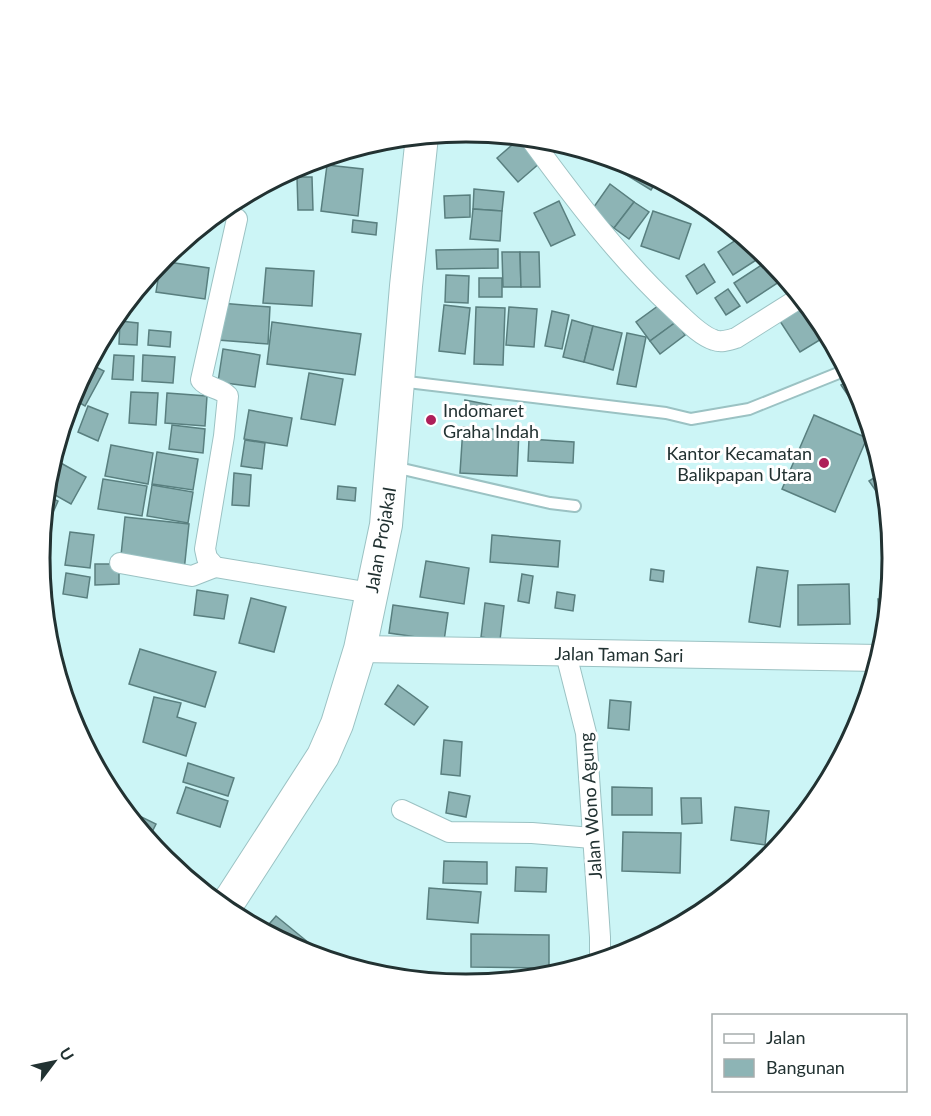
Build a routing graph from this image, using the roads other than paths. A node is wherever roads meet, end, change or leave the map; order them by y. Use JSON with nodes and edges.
{"nodes":[{"id":1,"x":421,"y":145,"type":"edge"},
{"id":2,"x":538,"y":149,"type":"edge"},
{"id":3,"x":237,"y":219,"type":"dead end"},
{"id":4,"x":793,"y":302,"type":"edge"},
{"id":5,"x":838,"y":373,"type":"edge"},
{"id":6,"x":399,"y":381,"type":"junction"},
{"id":7,"x":391,"y":466,"type":"junction"},
{"id":8,"x":575,"y":506,"type":"dead end"},
{"id":9,"x":120,"y":563,"type":"dead end"},
{"id":10,"x":215,"y":567,"type":"junction"},
{"id":11,"x":371,"y":593,"type":"junction"},
{"id":12,"x":360,"y":649,"type":"junction"},
{"id":13,"x":566,"y":654,"type":"junction"},
{"id":14,"x":869,"y":658,"type":"edge"},
{"id":15,"x":402,"y":810,"type":"dead end"},
{"id":16,"x":592,"y":838,"type":"junction"},
{"id":17,"x":229,"y":900,"type":"edge"},
{"id":18,"x":600,"y":952,"type":"edge"}],
"edges":[{"from":1,"to":6,"type":"main road","name":"Jalan Projakal"},
{"from":2,"to":4,"type":"street"},
{"from":3,"to":10,"type":"street"},
{"from":5,"to":6,"type":"lane"},
{"from":6,"to":7,"type":"main road","name":"Jalan Projakal"},
{"from":7,"to":8,"type":"lane"},
{"from":7,"to":11,"type":"main road","name":"Jalan Projakal"},
{"from":9,"to":10,"type":"street"},
{"from":10,"to":11,"type":"street"},
{"from":11,"to":12,"type":"main road","name":"Jalan Projakal"},
{"from":12,"to":13,"type":"street","name":"Jalan Taman Sari"},
{"from":12,"to":17,"type":"main road","name":"Jalan Projakal"},
{"from":13,"to":14,"type":"street","name":"Jalan Taman Sari"},
{"from":13,"to":16,"type":"street","name":"Jalan Wono Agung"},
{"from":15,"to":16,"type":"street"},
{"from":16,"to":18,"type":"street","name":"Jalan Wono Agung"}]}
